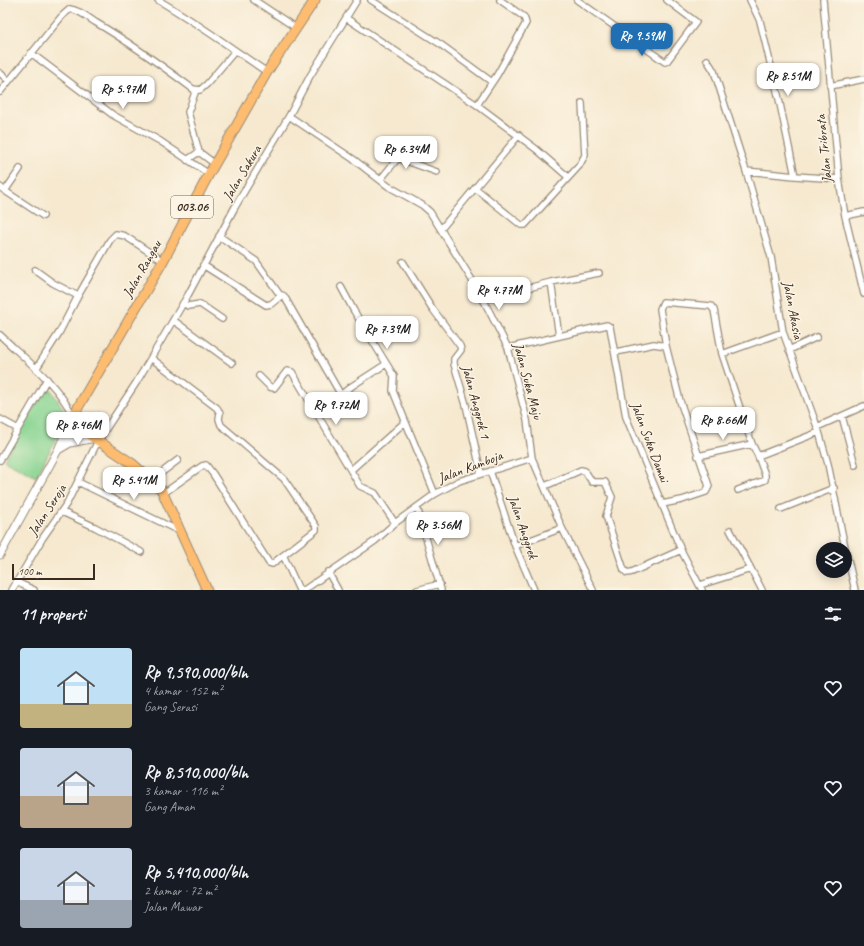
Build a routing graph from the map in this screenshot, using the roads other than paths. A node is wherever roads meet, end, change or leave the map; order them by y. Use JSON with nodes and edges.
{"nodes":[{"id":1,"x":158,"y":0,"type":"edge"},
{"id":2,"x":254,"y":0,"type":"edge"},
{"id":3,"x":315,"y":0,"type":"edge"},
{"id":4,"x":357,"y":0,"type":"edge"},
{"id":5,"x":371,"y":0,"type":"edge"},
{"id":6,"x":500,"y":0,"type":"edge"},
{"id":7,"x":577,"y":0,"type":"edge"},
{"id":8,"x":667,"y":0,"type":"edge"},
{"id":9,"x":750,"y":0,"type":"edge"},
{"id":10,"x":823,"y":0,"type":"edge"},
{"id":11,"x":346,"y":18,"type":"junction"},
{"id":12,"x":296,"y":28,"type":"junction"},
{"id":13,"x":235,"y":51,"type":"junction"},
{"id":14,"x":31,"y":53,"type":"junction"},
{"id":15,"x":707,"y":60,"type":"dead end"},
{"id":16,"x":267,"y":72,"type":"junction"},
{"id":17,"x":0,"y":73,"type":"edge"},
{"id":18,"x":864,"y":78,"type":"edge"},
{"id":19,"x":9,"y":81,"type":"junction"},
{"id":20,"x":492,"y":82,"type":"junction"},
{"id":21,"x":830,"y":86,"type":"junction"},
{"id":22,"x":196,"y":90,"type":"junction"},
{"id":23,"x":0,"y":92,"type":"edge"},
{"id":24,"x":582,"y":103,"type":"dead end"},
{"id":25,"x":477,"y":105,"type":"junction"},
{"id":26,"x":289,"y":116,"type":"junction"},
{"id":27,"x":519,"y":135,"type":"junction"},
{"id":28,"x":199,"y":152,"type":"junction"},
{"id":29,"x":187,"y":160,"type":"junction"},
{"id":30,"x":215,"y":164,"type":"junction"},
{"id":31,"x":20,"y":169,"type":"dead end"},
{"id":32,"x":746,"y":171,"type":"junction"},
{"id":33,"x":437,"y":172,"type":"dead end"},
{"id":34,"x":209,"y":174,"type":"junction"},
{"id":35,"x":567,"y":176,"type":"junction"},
{"id":36,"x":795,"y":176,"type":"junction"},
{"id":37,"x":839,"y":178,"type":"junction"},
{"id":38,"x":380,"y":180,"type":"junction"},
{"id":39,"x":0,"y":187,"type":"edge"},
{"id":40,"x":474,"y":188,"type":"junction"},
{"id":41,"x":5,"y":191,"type":"junction"},
{"id":42,"x":864,"y":212,"type":"edge"},
{"id":43,"x":43,"y":216,"type":"dead end"},
{"id":44,"x":845,"y":216,"type":"junction"},
{"id":45,"x":441,"y":229,"type":"junction"},
{"id":46,"x":219,"y":236,"type":"junction"},
{"id":47,"x":163,"y":261,"type":"junction"},
{"id":48,"x":403,"y":262,"type":"dead end"},
{"id":49,"x":203,"y":265,"type":"junction"},
{"id":50,"x":35,"y":270,"type":"dead end"},
{"id":51,"x":599,"y":273,"type":"dead end"},
{"id":52,"x":551,"y":282,"type":"junction"},
{"id":53,"x":341,"y":287,"type":"dead end"},
{"id":54,"x":864,"y":294,"type":"edge"},
{"id":55,"x":280,"y":295,"type":"junction"},
{"id":56,"x":78,"y":296,"type":"junction"},
{"id":57,"x":483,"y":300,"type":"junction"},
{"id":58,"x":183,"y":303,"type":"junction"},
{"id":59,"x":222,"y":319,"type":"dead end"},
{"id":60,"x":173,"y":320,"type":"junction"},
{"id":61,"x":783,"y":332,"type":"junction"},
{"id":62,"x":0,"y":335,"type":"edge"},
{"id":63,"x":559,"y":336,"type":"junction"},
{"id":64,"x":817,"y":337,"type":"dead end"},
{"id":65,"x":666,"y":346,"type":"junction"},
{"id":66,"x":508,"y":348,"type":"junction"},
{"id":67,"x":789,"y":350,"type":"junction"},
{"id":68,"x":616,"y":352,"type":"junction"},
{"id":69,"x":722,"y":354,"type":"junction"},
{"id":70,"x":151,"y":358,"type":"junction"},
{"id":71,"x":232,"y":363,"type":"dead end"},
{"id":72,"x":386,"y":364,"type":"junction"},
{"id":73,"x":36,"y":369,"type":"junction"},
{"id":74,"x":259,"y":376,"type":"dead end"},
{"id":75,"x":46,"y":379,"type":"junction"},
{"id":76,"x":341,"y":395,"type":"junction"},
{"id":77,"x":65,"y":400,"type":"junction"},
{"id":78,"x":864,"y":406,"type":"edge"},
{"id":79,"x":77,"y":408,"type":"junction"},
{"id":80,"x":318,"y":414,"type":"junction"},
{"id":81,"x":842,"y":416,"type":"junction"},
{"id":82,"x":0,"y":419,"type":"edge"},
{"id":83,"x":405,"y":422,"type":"junction"},
{"id":84,"x":18,"y":429,"type":"junction"},
{"id":85,"x":818,"y":430,"type":"junction"},
{"id":86,"x":64,"y":438,"type":"junction"},
{"id":87,"x":94,"y":438,"type":"junction"},
{"id":88,"x":752,"y":444,"type":"junction"},
{"id":89,"x":58,"y":450,"type":"junction"},
{"id":90,"x":698,"y":456,"type":"junction"},
{"id":91,"x":758,"y":456,"type":"junction"},
{"id":92,"x":532,"y":458,"type":"junction"},
{"id":93,"x":0,"y":460,"type":"edge"},
{"id":94,"x":178,"y":460,"type":"dead end"},
{"id":95,"x":855,"y":465,"type":"dead end"},
{"id":96,"x":351,"y":470,"type":"junction"},
{"id":97,"x":490,"y":471,"type":"junction"},
{"id":98,"x":481,"y":473,"type":"junction"},
{"id":99,"x":152,"y":480,"type":"junction"},
{"id":100,"x":78,"y":482,"type":"junction"},
{"id":101,"x":545,"y":486,"type":"junction"},
{"id":102,"x":834,"y":488,"type":"junction"},
{"id":103,"x":738,"y":490,"type":"dead end"},
{"id":104,"x":164,"y":493,"type":"junction"},
{"id":105,"x":435,"y":494,"type":"junction"},
{"id":106,"x":662,"y":504,"type":"junction"},
{"id":107,"x":418,"y":506,"type":"junction"},
{"id":108,"x":781,"y":509,"type":"dead end"},
{"id":109,"x":62,"y":512,"type":"junction"},
{"id":110,"x":395,"y":523,"type":"junction"},
{"id":111,"x":562,"y":528,"type":"junction"},
{"id":112,"x":730,"y":530,"type":"dead end"},
{"id":113,"x":183,"y":534,"type":"junction"},
{"id":114,"x":515,"y":546,"type":"junction"},
{"id":115,"x":681,"y":550,"type":"junction"},
{"id":116,"x":141,"y":552,"type":"dead end"},
{"id":117,"x":0,"y":555,"type":"edge"},
{"id":118,"x":284,"y":557,"type":"junction"},
{"id":119,"x":751,"y":570,"type":"junction"},
{"id":120,"x":328,"y":572,"type":"junction"},
{"id":121,"x":16,"y":582,"type":"junction"},
{"id":122,"x":441,"y":587,"type":"edge"},
{"id":123,"x":701,"y":587,"type":"edge"},
{"id":124,"x":12,"y":590,"type":"edge"},
{"id":125,"x":34,"y":590,"type":"edge"},
{"id":126,"x":207,"y":590,"type":"edge"},
{"id":127,"x":299,"y":590,"type":"edge"},
{"id":128,"x":304,"y":590,"type":"edge"},
{"id":129,"x":338,"y":590,"type":"edge"},
{"id":130,"x":417,"y":590,"type":"edge"},
{"id":131,"x":534,"y":590,"type":"edge"},
{"id":132,"x":593,"y":590,"type":"edge"},
{"id":133,"x":762,"y":590,"type":"edge"},
{"id":134,"x":855,"y":590,"type":"edge"}],
"edges":[{"from":1,"to":13,"type":"street"},
{"from":2,"to":12,"type":"street"},
{"from":3,"to":12,"type":"main road","name":"Jalan Rangau","number":"003.06"},
{"from":4,"to":11,"type":"street","name":"Jalan Sakura"},
{"from":5,"to":20,"type":"street"},
{"from":6,"to":20,"type":"street"},
{"from":7,"to":8,"type":"street"},
{"from":9,"to":36,"type":"street"},
{"from":10,"to":21,"type":"street","name":"Jalan Tribrata"},
{"from":11,"to":25,"type":"street"},
{"from":11,"to":26,"type":"street","name":"Jalan Sakura"},
{"from":12,"to":16,"type":"main road","name":"Jalan Rangau","number":"003.06"},
{"from":13,"to":16,"type":"street"},
{"from":13,"to":22,"type":"street"},
{"from":14,"to":19,"type":"street"},
{"from":14,"to":22,"type":"street"},
{"from":14,"to":29,"type":"street"},
{"from":15,"to":32,"type":"street","name":"Jalan Akasia"},
{"from":16,"to":30,"type":"main road","name":"Jalan Rangau","number":"003.06"},
{"from":17,"to":19,"type":"street"},
{"from":18,"to":21,"type":"street"},
{"from":19,"to":23,"type":"street"},
{"from":20,"to":25,"type":"street"},
{"from":21,"to":37,"type":"street","name":"Jalan Tribrata"},
{"from":22,"to":28,"type":"street"},
{"from":24,"to":35,"type":"street"},
{"from":25,"to":27,"type":"street"},
{"from":26,"to":38,"type":"street","name":"Jalan Suka Maju"},
{"from":26,"to":46,"type":"street","name":"Jalan Sakura"},
{"from":27,"to":35,"type":"street"},
{"from":27,"to":40,"type":"street"},
{"from":28,"to":29,"type":"street"},
{"from":28,"to":30,"type":"street"},
{"from":29,"to":34,"type":"street"},
{"from":30,"to":34,"type":"main road","name":"Jalan Rangau","number":"003.06"},
{"from":31,"to":41,"type":"street"},
{"from":32,"to":36,"type":"street"},
{"from":32,"to":61,"type":"street","name":"Jalan Akasia"},
{"from":33,"to":38,"type":"street"},
{"from":34,"to":47,"type":"main road","name":"Jalan Rangau","number":"003.06"},
{"from":35,"to":40,"type":"street"},
{"from":36,"to":37,"type":"street"},
{"from":37,"to":44,"type":"street","name":"Jalan Tribrata"},
{"from":38,"to":45,"type":"street","name":"Jalan Suka Maju"},
{"from":39,"to":41,"type":"street"},
{"from":40,"to":45,"type":"street"},
{"from":41,"to":43,"type":"street"},
{"from":42,"to":44,"type":"street"},
{"from":44,"to":54,"type":"street","name":"Jalan Tribrata"},
{"from":45,"to":57,"type":"street","name":"Jalan Suka Maju"},
{"from":46,"to":49,"type":"street","name":"Jalan Sakura"},
{"from":46,"to":55,"type":"street"},
{"from":47,"to":56,"type":"street"},
{"from":47,"to":79,"type":"main road","name":"Jalan Rangau","number":"003.06"},
{"from":48,"to":98,"type":"street","name":"Jalan Anggrek 1"},
{"from":49,"to":55,"type":"street"},
{"from":49,"to":58,"type":"street","name":"Jalan Sakura"},
{"from":50,"to":56,"type":"street"},
{"from":51,"to":52,"type":"street"},
{"from":52,"to":57,"type":"street"},
{"from":52,"to":63,"type":"street"},
{"from":53,"to":72,"type":"street"},
{"from":55,"to":76,"type":"street"},
{"from":56,"to":73,"type":"street"},
{"from":57,"to":66,"type":"street","name":"Jalan Suka Maju"},
{"from":58,"to":59,"type":"street"},
{"from":58,"to":60,"type":"street","name":"Jalan Sakura"},
{"from":60,"to":70,"type":"street","name":"Jalan Sakura"},
{"from":60,"to":71,"type":"street"},
{"from":61,"to":67,"type":"street","name":"Jalan Akasia"},
{"from":61,"to":69,"type":"street"},
{"from":62,"to":73,"type":"street"},
{"from":63,"to":66,"type":"street","name":"Jalan Suka Damai"},
{"from":63,"to":68,"type":"street","name":"Jalan Suka Damai"},
{"from":64,"to":67,"type":"street"},
{"from":65,"to":68,"type":"street"},
{"from":65,"to":69,"type":"street"},
{"from":65,"to":90,"type":"street"},
{"from":66,"to":92,"type":"street","name":"Jalan Suka Maju"},
{"from":67,"to":85,"type":"street","name":"Jalan Akasia"},
{"from":68,"to":106,"type":"street","name":"Jalan Suka Damai"},
{"from":69,"to":88,"type":"street"},
{"from":70,"to":87,"type":"street","name":"Jalan Sakura"},
{"from":70,"to":118,"type":"street"},
{"from":72,"to":76,"type":"street"},
{"from":72,"to":83,"type":"street"},
{"from":73,"to":75,"type":"street"},
{"from":74,"to":80,"type":"street"},
{"from":75,"to":77,"type":"street"},
{"from":75,"to":84,"type":"street"},
{"from":76,"to":80,"type":"street"},
{"from":77,"to":79,"type":"street"},
{"from":77,"to":79,"type":"street"},
{"from":78,"to":81,"type":"street"},
{"from":79,"to":86,"type":"street","name":"Jalan Rangau"},
{"from":79,"to":87,"type":"main road"},
{"from":80,"to":96,"type":"street"},
{"from":81,"to":85,"type":"street"},
{"from":81,"to":95,"type":"street"},
{"from":82,"to":84,"type":"street"},
{"from":83,"to":96,"type":"street"},
{"from":83,"to":105,"type":"street"},
{"from":84,"to":93,"type":"street"},
{"from":85,"to":91,"type":"street"},
{"from":85,"to":102,"type":"street","name":"Jalan Akasia"},
{"from":86,"to":87,"type":"street"},
{"from":86,"to":89,"type":"street","name":"Jalan Rangau"},
{"from":87,"to":89,"type":"street"},
{"from":87,"to":99,"type":"main road"},
{"from":87,"to":100,"type":"street","name":"Jalan Seroja"},
{"from":88,"to":90,"type":"street"},
{"from":88,"to":91,"type":"street"},
{"from":89,"to":117,"type":"street","name":"Jalan Rangau"},
{"from":90,"to":106,"type":"street"},
{"from":91,"to":103,"type":"street"},
{"from":92,"to":97,"type":"street","name":"Jalan Kamboja"},
{"from":92,"to":101,"type":"street","name":"Jalan Suka Maju"},
{"from":94,"to":99,"type":"street"},
{"from":96,"to":110,"type":"street"},
{"from":97,"to":98,"type":"street","name":"Jalan Kamboja"},
{"from":97,"to":114,"type":"street","name":"Jalan Anggrek"},
{"from":98,"to":105,"type":"street","name":"Jalan Kamboja"},
{"from":99,"to":104,"type":"main road"},
{"from":100,"to":109,"type":"street","name":"Jalan Seroja"},
{"from":100,"to":113,"type":"street"},
{"from":101,"to":111,"type":"street","name":"Jalan Suka Maju"},
{"from":101,"to":115,"type":"street"},
{"from":102,"to":108,"type":"street"},
{"from":102,"to":134,"type":"street","name":"Jalan Akasia"},
{"from":104,"to":113,"type":"main road"},
{"from":104,"to":118,"type":"street"},
{"from":105,"to":107,"type":"street","name":"Jalan Kamboja"},
{"from":106,"to":115,"type":"street","name":"Jalan Suka Damai"},
{"from":107,"to":110,"type":"street","name":"Jalan Kamboja"},
{"from":107,"to":122,"type":"street"},
{"from":109,"to":116,"type":"street"},
{"from":109,"to":121,"type":"street","name":"Jalan Seroja"},
{"from":110,"to":120,"type":"street","name":"Jalan Kamboja"},
{"from":111,"to":114,"type":"street"},
{"from":111,"to":132,"type":"street","name":"Jalan Suka Maju"},
{"from":112,"to":119,"type":"street"},
{"from":113,"to":126,"type":"main road"},
{"from":114,"to":131,"type":"street","name":"Jalan Anggrek"},
{"from":115,"to":123,"type":"street","name":"Jalan Suka Damai"},
{"from":118,"to":127,"type":"street"},
{"from":119,"to":123,"type":"street"},
{"from":119,"to":133,"type":"street"},
{"from":120,"to":128,"type":"street","name":"Jalan Kamboja"},
{"from":120,"to":129,"type":"street"},
{"from":121,"to":124,"type":"street","name":"Jalan Seroja"},
{"from":121,"to":125,"type":"street"},
{"from":122,"to":130,"type":"street"}]}
